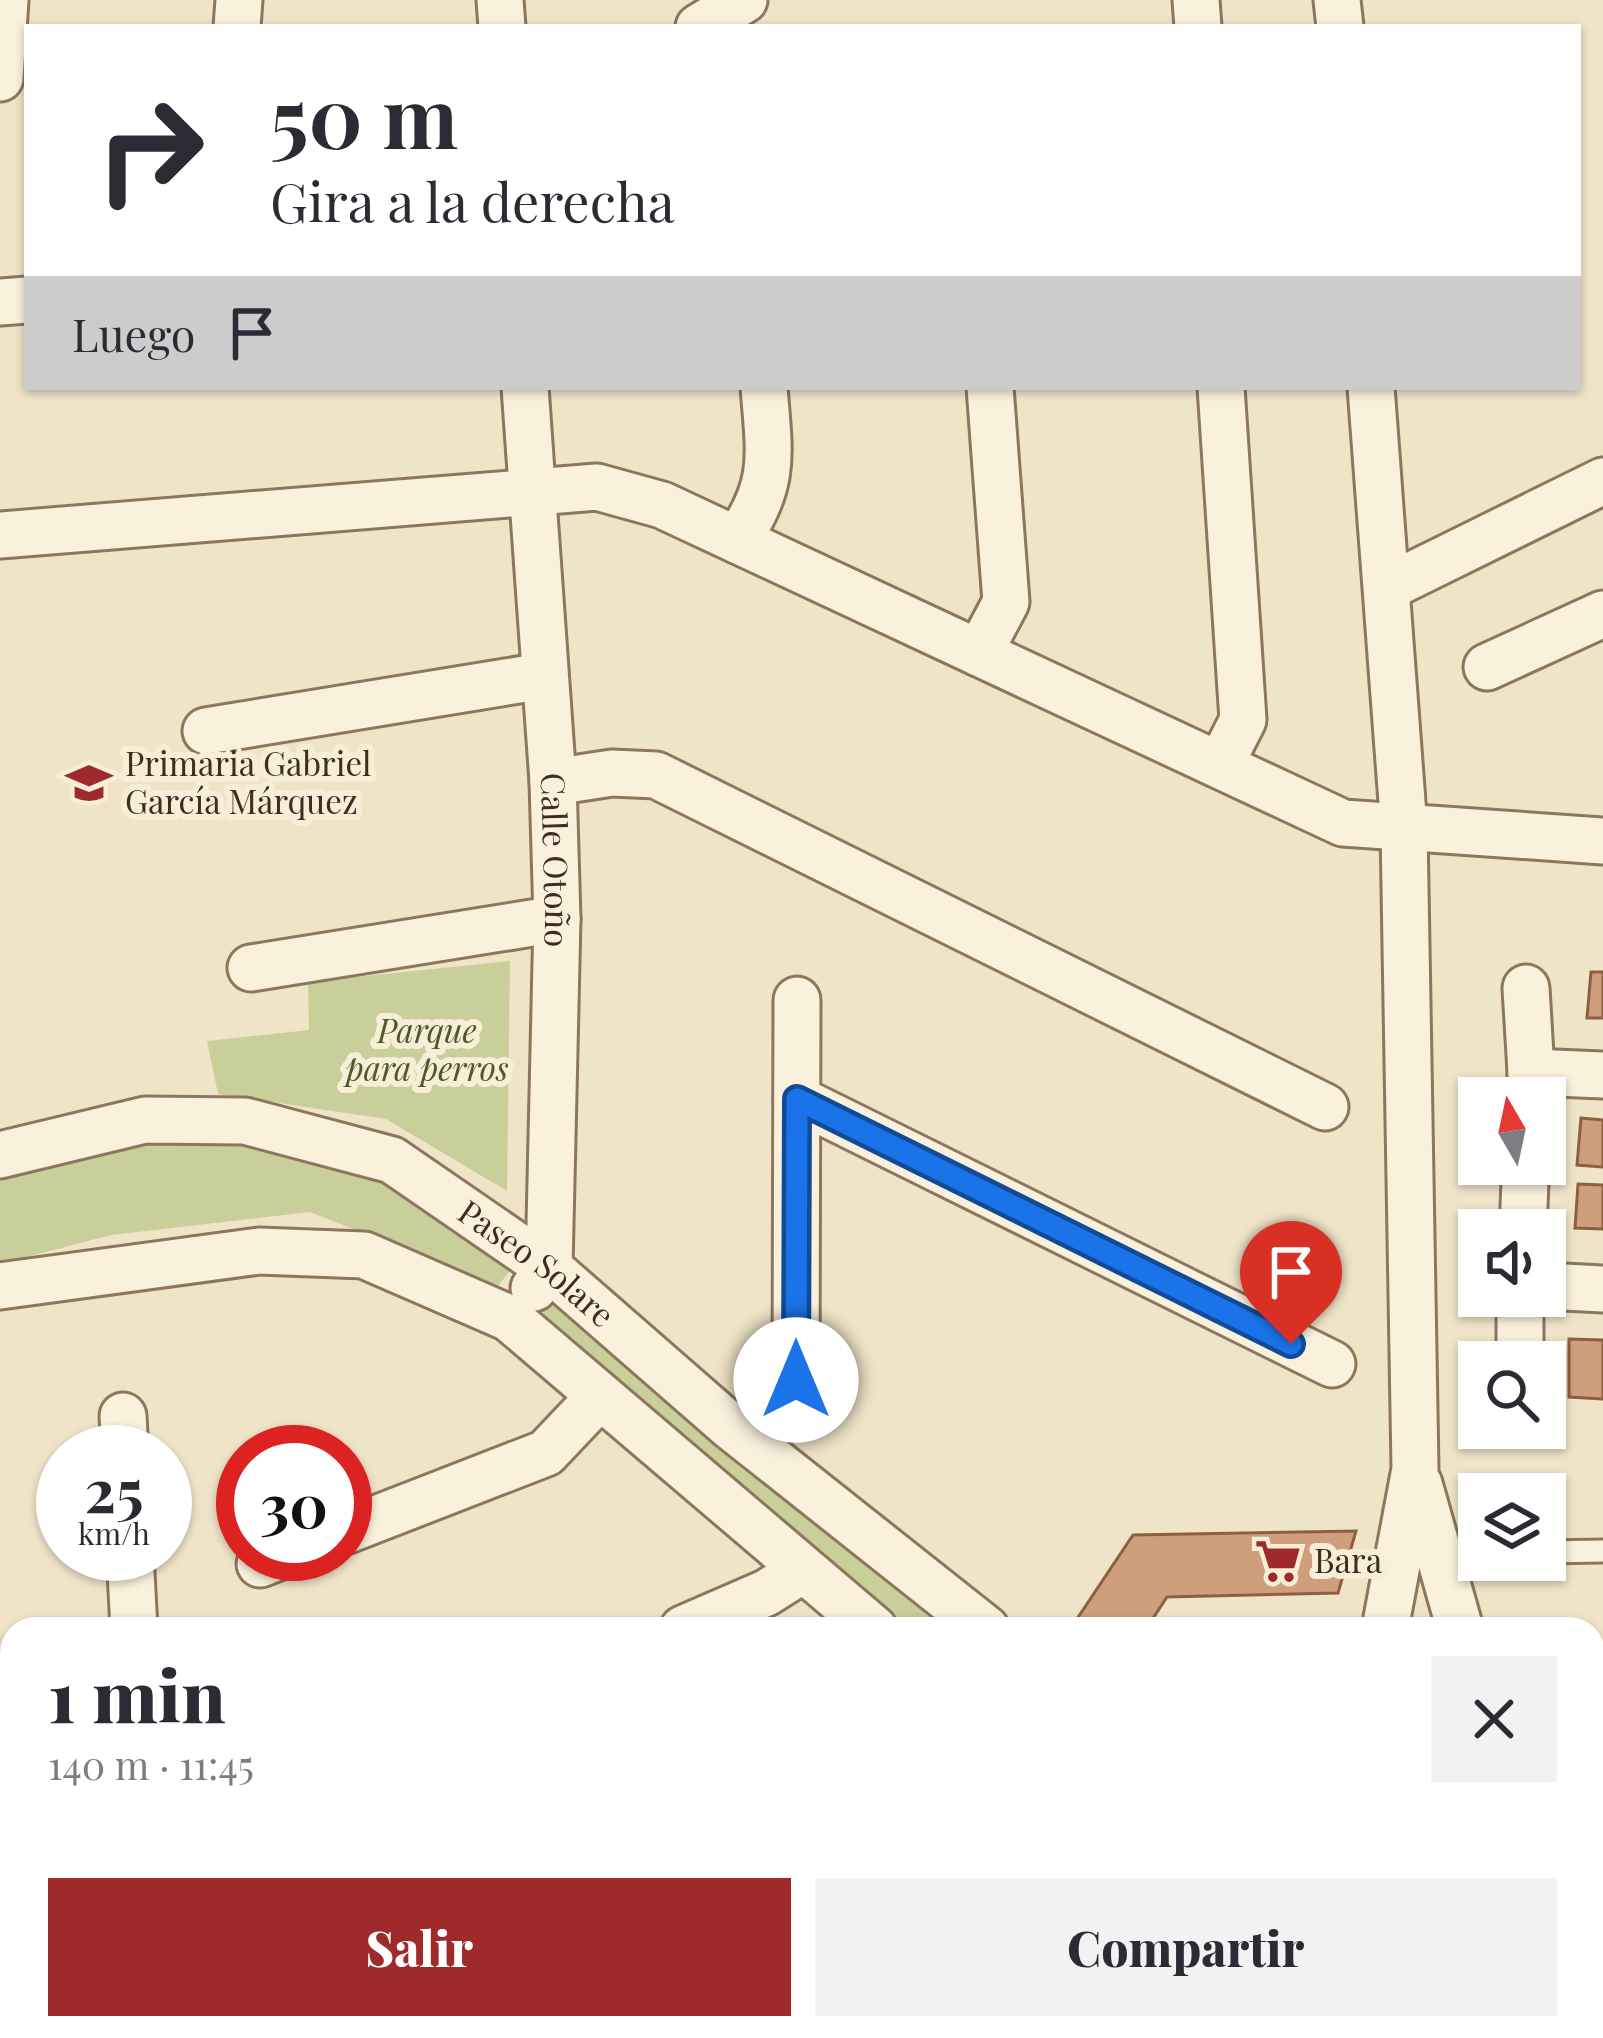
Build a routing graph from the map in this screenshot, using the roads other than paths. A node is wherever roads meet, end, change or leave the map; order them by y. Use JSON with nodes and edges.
{"nodes":[{"id":1,"x":5,"y":0,"type":"edge"},
{"id":2,"x":744,"y":0,"type":"edge"},
{"id":3,"x":705,"y":24,"type":"edge"},
{"id":4,"x":0,"y":77,"type":"edge"},
{"id":5,"x":525,"y":390,"type":"edge"},
{"id":6,"x":764,"y":390,"type":"edge"},
{"id":7,"x":990,"y":390,"type":"edge"},
{"id":8,"x":1221,"y":390,"type":"edge"},
{"id":9,"x":1371,"y":390,"type":"edge"},
{"id":10,"x":1603,"y":481,"type":"edge"},
{"id":11,"x":534,"y":495,"type":"junction"},
{"id":12,"x":0,"y":535,"type":"edge"},
{"id":13,"x":737,"y":540,"type":"junction"},
{"id":14,"x":1388,"y":586,"type":"junction"},
{"id":15,"x":1603,"y":614,"type":"edge"},
{"id":16,"x":979,"y":653,"type":"junction"},
{"id":17,"x":1486,"y":668,"type":"dead end"},
{"id":18,"x":543,"y":676,"type":"junction"},
{"id":19,"x":206,"y":731,"type":"dead end"},
{"id":20,"x":1220,"y":765,"type":"junction"},
{"id":21,"x":553,"y":782,"type":"junction"},
{"id":22,"x":1404,"y":829,"type":"junction"},
{"id":23,"x":1603,"y":841,"type":"edge"},
{"id":24,"x":556,"y":919,"type":"junction"},
{"id":25,"x":251,"y":968,"type":"dead end"},
{"id":26,"x":1526,"y":988,"type":"dead end"},
{"id":27,"x":797,"y":1000,"type":"dead end"},
{"id":28,"x":1603,"y":1075,"type":"edge"},
{"id":29,"x":1531,"y":1077,"type":"edge"},
{"id":30,"x":1566,"y":1080,"type":"edge"},
{"id":31,"x":797,"y":1099,"type":"junction"},
{"id":32,"x":1325,"y":1107,"type":"dead end"},
{"id":33,"x":0,"y":1155,"type":"edge"},
{"id":34,"x":550,"y":1268,"type":"junction"},
{"id":35,"x":0,"y":1286,"type":"edge"},
{"id":36,"x":1566,"y":1287,"type":"edge"},
{"id":37,"x":1603,"y":1289,"type":"edge"},
{"id":38,"x":509,"y":1318,"type":"junction"},
{"id":39,"x":1332,"y":1364,"type":"dead end"},
{"id":40,"x":599,"y":1397,"type":"junction"},
{"id":41,"x":754,"y":1444,"type":"junction"},
{"id":42,"x":372,"y":1521,"type":"edge"},
{"id":43,"x":1603,"y":1551,"type":"edge"},
{"id":44,"x":1566,"y":1552,"type":"edge"},
{"id":45,"x":1440,"y":1553,"type":"edge"},
{"id":46,"x":801,"y":1570,"type":"junction"},
{"id":47,"x":131,"y":1581,"type":"edge"},
{"id":48,"x":133,"y":1617,"type":"edge"},
{"id":49,"x":711,"y":1617,"type":"edge"},
{"id":50,"x":859,"y":1617,"type":"edge"},
{"id":51,"x":969,"y":1617,"type":"edge"},
{"id":52,"x":1394,"y":1617,"type":"edge"},
{"id":53,"x":1457,"y":1617,"type":"edge"}],
"edges":[{"from":1,"to":4,"type":"street"},
{"from":2,"to":3,"type":"street"},
{"from":5,"to":11,"type":"street","name":"Calle Otoño"},
{"from":6,"to":13,"type":"street"},
{"from":7,"to":16,"type":"street"},
{"from":8,"to":20,"type":"street"},
{"from":9,"to":14,"type":"street"},
{"from":10,"to":14,"type":"street"},
{"from":11,"to":12,"type":"street"},
{"from":11,"to":13,"type":"street"},
{"from":11,"to":18,"type":"street","name":"Calle Otoño"},
{"from":13,"to":16,"type":"street"},
{"from":14,"to":22,"type":"street"},
{"from":15,"to":17,"type":"street"},
{"from":16,"to":20,"type":"street"},
{"from":18,"to":19,"type":"street"},
{"from":18,"to":21,"type":"street","name":"Calle Otoño"},
{"from":20,"to":22,"type":"street"},
{"from":21,"to":24,"type":"street","name":"Calle Otoño"},
{"from":21,"to":32,"type":"street"},
{"from":22,"to":23,"type":"street"},
{"from":22,"to":45,"type":"street"},
{"from":24,"to":25,"type":"street"},
{"from":24,"to":34,"type":"street","name":"Calle Otoño"},
{"from":26,"to":29,"type":"street"},
{"from":27,"to":31,"type":"street"},
{"from":28,"to":30,"type":"street"},
{"from":31,"to":39,"type":"street"},
{"from":31,"to":41,"type":"street"},
{"from":33,"to":34,"type":"street","name":"Paseo Solare"},
{"from":34,"to":38,"type":"street"},
{"from":34,"to":41,"type":"street","name":"Paseo Solare"},
{"from":35,"to":38,"type":"street","name":"Paseo Solare"},
{"from":36,"to":37,"type":"street"},
{"from":38,"to":40,"type":"street","name":"Paseo Solare"},
{"from":40,"to":42,"type":"street"},
{"from":40,"to":46,"type":"street","name":"Paseo Solare"},
{"from":41,"to":51,"type":"street","name":"Paseo Solare"},
{"from":43,"to":44,"type":"lane"},
{"from":45,"to":52,"type":"street"},
{"from":45,"to":53,"type":"street"},
{"from":46,"to":49,"type":"street"},
{"from":46,"to":50,"type":"street","name":"Paseo Solare"},
{"from":47,"to":48,"type":"street"}]}
